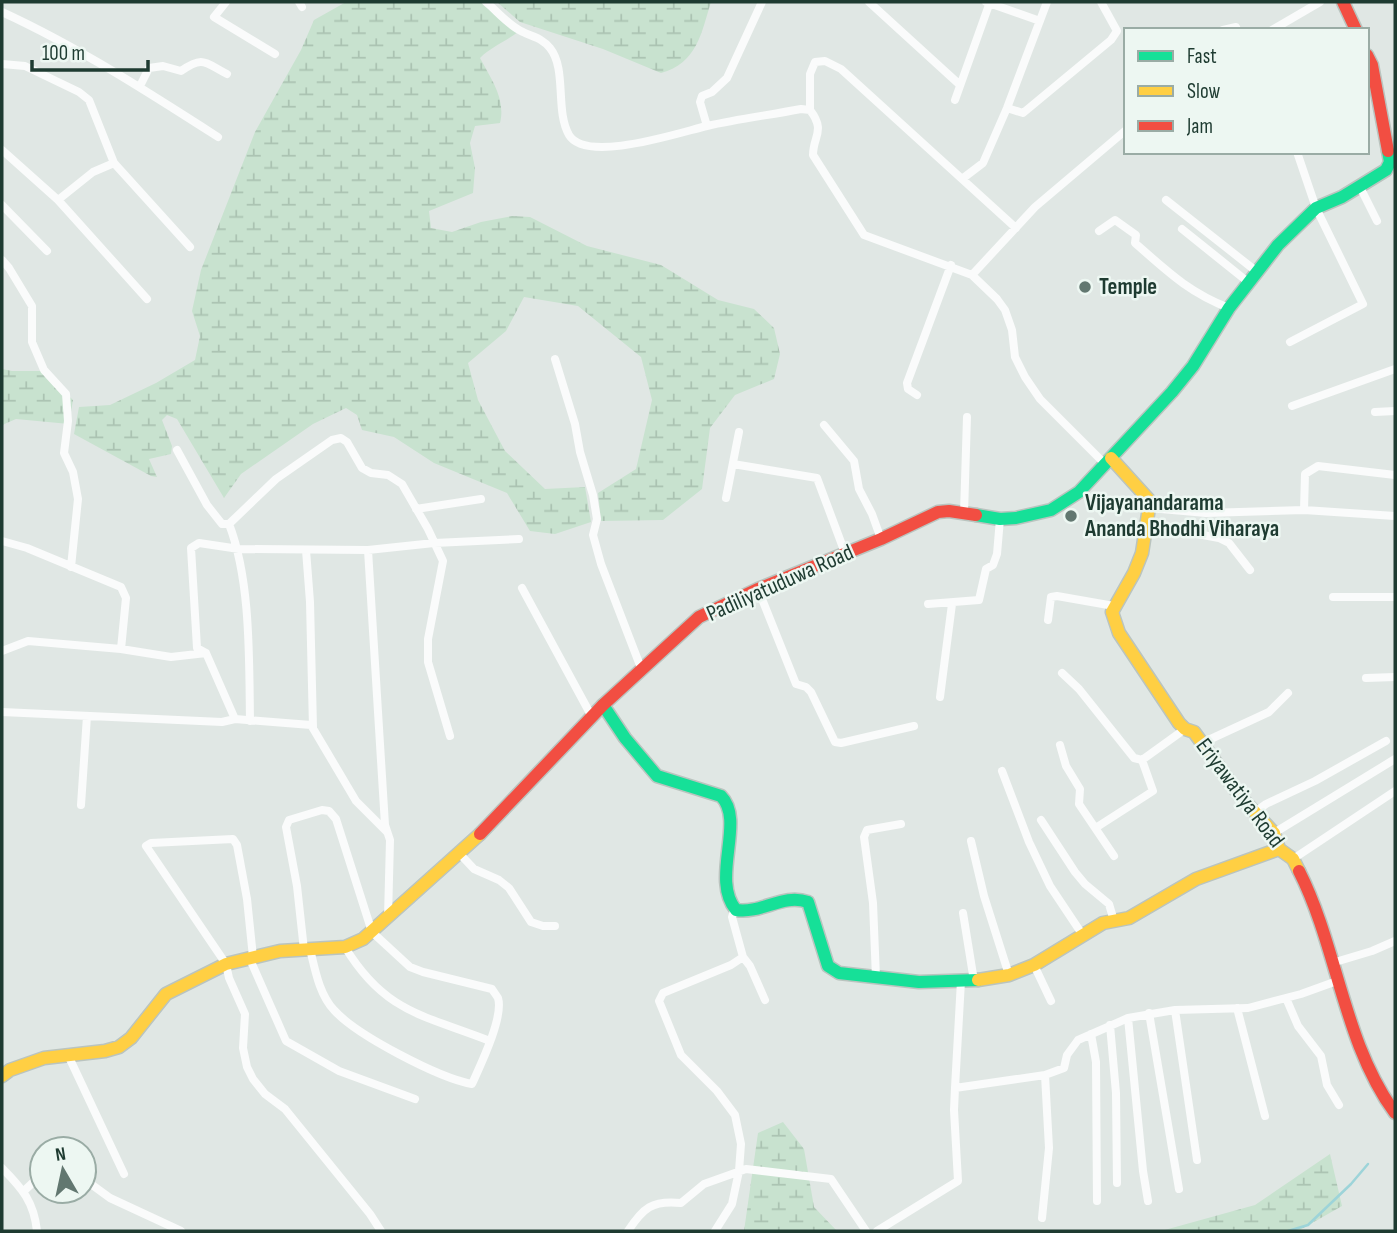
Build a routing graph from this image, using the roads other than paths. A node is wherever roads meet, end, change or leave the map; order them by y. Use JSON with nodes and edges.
{"nodes":[{"id":1,"x":226,"y":2,"type":"edge"},
{"id":2,"x":486,"y":2,"type":"edge"},
{"id":3,"x":762,"y":2,"type":"edge"},
{"id":4,"x":869,"y":2,"type":"edge"},
{"id":5,"x":989,"y":2,"type":"edge"},
{"id":6,"x":1046,"y":2,"type":"edge"},
{"id":7,"x":1101,"y":2,"type":"edge"},
{"id":8,"x":1320,"y":2,"type":"edge"},
{"id":9,"x":1343,"y":2,"type":"edge"},
{"id":10,"x":2,"y":12,"type":"edge"},
{"id":11,"x":1040,"y":21,"type":"junction"},
{"id":12,"x":1275,"y":28,"type":"edge"},
{"id":13,"x":1355,"y":28,"type":"edge"},
{"id":14,"x":275,"y":54,"type":"dead end"},
{"id":15,"x":1369,"y":59,"type":"edge"},
{"id":16,"x":2,"y":64,"type":"edge"},
{"id":17,"x":227,"y":74,"type":"dead end"},
{"id":18,"x":960,"y":85,"type":"junction"},
{"id":19,"x":140,"y":86,"type":"junction"},
{"id":20,"x":955,"y":100,"type":"dead end"},
{"id":21,"x":1007,"y":108,"type":"junction"},
{"id":22,"x":810,"y":110,"type":"junction"},
{"id":23,"x":707,"y":126,"type":"junction"},
{"id":24,"x":1124,"y":132,"type":"edge"},
{"id":25,"x":218,"y":137,"type":"dead end"},
{"id":26,"x":2,"y":150,"type":"edge"},
{"id":27,"x":1298,"y":154,"type":"edge"},
{"id":28,"x":1393,"y":162,"type":"edge"},
{"id":29,"x":114,"y":163,"type":"junction"},
{"id":30,"x":962,"y":179,"type":"junction"},
{"id":31,"x":1360,"y":187,"type":"junction"},
{"id":32,"x":58,"y":200,"type":"junction"},
{"id":33,"x":1166,"y":200,"type":"dead end"},
{"id":34,"x":2,"y":205,"type":"edge"},
{"id":35,"x":1316,"y":208,"type":"junction"},
{"id":36,"x":1377,"y":221,"type":"dead end"},
{"id":37,"x":1016,"y":228,"type":"junction"},
{"id":38,"x":1182,"y":229,"type":"dead end"},
{"id":39,"x":1099,"y":231,"type":"dead end"},
{"id":40,"x":190,"y":247,"type":"dead end"},
{"id":41,"x":47,"y":251,"type":"dead end"},
{"id":42,"x":2,"y":260,"type":"edge"},
{"id":43,"x":951,"y":265,"type":"junction"},
{"id":44,"x":1256,"y":271,"type":"junction"},
{"id":45,"x":972,"y":275,"type":"junction"},
{"id":46,"x":1248,"y":282,"type":"junction"},
{"id":47,"x":147,"y":299,"type":"dead end"},
{"id":48,"x":1229,"y":308,"type":"junction"},
{"id":49,"x":1290,"y":342,"type":"dead end"},
{"id":50,"x":555,"y":359,"type":"dead end"},
{"id":51,"x":1395,"y":369,"type":"edge"},
{"id":52,"x":917,"y":395,"type":"dead end"},
{"id":53,"x":1292,"y":406,"type":"dead end"},
{"id":54,"x":1395,"y":411,"type":"edge"},
{"id":55,"x":1375,"y":412,"type":"dead end"},
{"id":56,"x":967,"y":417,"type":"dead end"},
{"id":57,"x":824,"y":425,"type":"dead end"},
{"id":58,"x":739,"y":432,"type":"dead end"},
{"id":59,"x":177,"y":450,"type":"dead end"},
{"id":60,"x":1108,"y":461,"type":"junction"},
{"id":61,"x":733,"y":464,"type":"junction"},
{"id":62,"x":1395,"y":475,"type":"edge"},
{"id":63,"x":726,"y":498,"type":"dead end"},
{"id":64,"x":481,"y":499,"type":"dead end"},
{"id":65,"x":1150,"y":508,"type":"junction"},
{"id":66,"x":416,"y":509,"type":"junction"},
{"id":67,"x":1304,"y":510,"type":"junction"},
{"id":68,"x":964,"y":514,"type":"junction"},
{"id":69,"x":1395,"y":516,"type":"edge"},
{"id":70,"x":1000,"y":519,"type":"junction"},
{"id":71,"x":229,"y":524,"type":"junction"},
{"id":72,"x":1149,"y":525,"type":"junction"},
{"id":73,"x":519,"y":539,"type":"dead end"},
{"id":74,"x":881,"y":539,"type":"junction"},
{"id":75,"x":2,"y":541,"type":"edge"},
{"id":76,"x":435,"y":543,"type":"junction"},
{"id":77,"x":239,"y":549,"type":"junction"},
{"id":78,"x":368,"y":550,"type":"junction"},
{"id":79,"x":306,"y":551,"type":"junction"},
{"id":80,"x":845,"y":553,"type":"junction"},
{"id":81,"x":71,"y":567,"type":"junction"},
{"id":82,"x":1250,"y":570,"type":"dead end"},
{"id":83,"x":522,"y":588,"type":"dead end"},
{"id":84,"x":758,"y":589,"type":"junction"},
{"id":85,"x":1333,"y":597,"type":"dead end"},
{"id":86,"x":1395,"y":597,"type":"edge"},
{"id":87,"x":928,"y":604,"type":"dead end"},
{"id":88,"x":952,"y":604,"type":"junction"},
{"id":89,"x":1114,"y":606,"type":"junction"},
{"id":90,"x":1048,"y":620,"type":"dead end"},
{"id":91,"x":121,"y":649,"type":"junction"},
{"id":92,"x":2,"y":650,"type":"edge"},
{"id":93,"x":206,"y":653,"type":"junction"},
{"id":94,"x":641,"y":668,"type":"junction"},
{"id":95,"x":1062,"y":673,"type":"dead end"},
{"id":96,"x":1395,"y":677,"type":"edge"},
{"id":97,"x":1366,"y":678,"type":"dead end"},
{"id":98,"x":1288,"y":693,"type":"dead end"},
{"id":99,"x":940,"y":697,"type":"dead end"},
{"id":100,"x":603,"y":705,"type":"junction"},
{"id":101,"x":2,"y":712,"type":"edge"},
{"id":102,"x":87,"y":716,"type":"junction"},
{"id":103,"x":592,"y":717,"type":"junction"},
{"id":104,"x":235,"y":719,"type":"junction"},
{"id":105,"x":250,"y":720,"type":"junction"},
{"id":106,"x":914,"y":726,"type":"dead end"},
{"id":107,"x":313,"y":728,"type":"junction"},
{"id":108,"x":1185,"y":729,"type":"junction"},
{"id":109,"x":450,"y":736,"type":"dead end"},
{"id":110,"x":1385,"y":741,"type":"dead end"},
{"id":111,"x":1202,"y":743,"type":"junction"},
{"id":112,"x":1060,"y":745,"type":"dead end"},
{"id":113,"x":1395,"y":759,"type":"edge"},
{"id":114,"x":1142,"y":760,"type":"junction"},
{"id":115,"x":1002,"y":771,"type":"dead end"},
{"id":116,"x":1395,"y":790,"type":"edge"},
{"id":117,"x":80,"y":805,"type":"dead end"},
{"id":118,"x":1255,"y":812,"type":"junction"},
{"id":119,"x":1041,"y":820,"type":"dead end"},
{"id":120,"x":901,"y":824,"type":"dead end"},
{"id":121,"x":1097,"y":827,"type":"junction"},
{"id":122,"x":387,"y":832,"type":"junction"},
{"id":123,"x":1274,"y":833,"type":"junction"},
{"id":124,"x":971,"y":841,"type":"dead end"},
{"id":125,"x":1279,"y":849,"type":"junction"},
{"id":126,"x":458,"y":853,"type":"junction"},
{"id":127,"x":1114,"y":856,"type":"dead end"},
{"id":128,"x":1293,"y":859,"type":"junction"},
{"id":129,"x":735,"y":908,"type":"junction"},
{"id":130,"x":963,"y":913,"type":"dead end"},
{"id":131,"x":388,"y":917,"type":"junction"},
{"id":132,"x":1114,"y":921,"type":"junction"},
{"id":133,"x":555,"y":926,"type":"dead end"},
{"id":134,"x":372,"y":932,"type":"junction"},
{"id":135,"x":1082,"y":934,"type":"junction"},
{"id":136,"x":1395,"y":941,"type":"edge"},
{"id":137,"x":345,"y":947,"type":"junction"},
{"id":138,"x":307,"y":949,"type":"junction"},
{"id":139,"x":251,"y":957,"type":"junction"},
{"id":140,"x":743,"y":957,"type":"junction"},
{"id":141,"x":1332,"y":963,"type":"junction"},
{"id":142,"x":226,"y":964,"type":"junction"},
{"id":143,"x":1034,"y":965,"type":"junction"},
{"id":144,"x":1009,"y":975,"type":"junction"},
{"id":145,"x":876,"y":978,"type":"junction"},
{"id":146,"x":968,"y":981,"type":"junction"},
{"id":147,"x":1337,"y":981,"type":"junction"},
{"id":148,"x":1286,"y":998,"type":"junction"},
{"id":149,"x":765,"y":1000,"type":"dead end"},
{"id":150,"x":1051,"y":1001,"type":"dead end"},
{"id":151,"x":1237,"y":1008,"type":"junction"},
{"id":152,"x":1175,"y":1010,"type":"junction"},
{"id":153,"x":1149,"y":1013,"type":"junction"},
{"id":154,"x":1128,"y":1018,"type":"junction"},
{"id":155,"x":1110,"y":1025,"type":"junction"},
{"id":156,"x":1091,"y":1034,"type":"junction"},
{"id":157,"x":490,"y":1041,"type":"junction"},
{"id":158,"x":68,"y":1055,"type":"junction"},
{"id":159,"x":1045,"y":1075,"type":"junction"},
{"id":160,"x":2,"y":1076,"type":"edge"},
{"id":161,"x":955,"y":1088,"type":"junction"},
{"id":162,"x":415,"y":1100,"type":"dead end"},
{"id":163,"x":1339,"y":1105,"type":"dead end"},
{"id":164,"x":1395,"y":1113,"type":"edge"},
{"id":165,"x":1265,"y":1115,"type":"dead end"},
{"id":166,"x":1197,"y":1160,"type":"dead end"},
{"id":167,"x":2,"y":1168,"type":"edge"},
{"id":168,"x":738,"y":1171,"type":"junction"},
{"id":169,"x":124,"y":1174,"type":"dead end"},
{"id":170,"x":1117,"y":1183,"type":"dead end"},
{"id":171,"x":28,"y":1187,"type":"edge"},
{"id":172,"x":1179,"y":1189,"type":"dead end"},
{"id":173,"x":25,"y":1190,"type":"junction"},
{"id":174,"x":98,"y":1190,"type":"edge"},
{"id":175,"x":1097,"y":1201,"type":"dead end"},
{"id":176,"x":1148,"y":1201,"type":"dead end"},
{"id":177,"x":1042,"y":1218,"type":"dead end"},
{"id":178,"x":37,"y":1231,"type":"edge"},
{"id":179,"x":181,"y":1231,"type":"edge"},
{"id":180,"x":381,"y":1231,"type":"edge"},
{"id":181,"x":628,"y":1231,"type":"edge"},
{"id":182,"x":715,"y":1231,"type":"edge"},
{"id":183,"x":866,"y":1231,"type":"edge"},
{"id":184,"x":877,"y":1231,"type":"edge"}],
"edges":[{"from":1,"to":14,"type":"street"},
{"from":2,"to":23,"type":"street"},
{"from":3,"to":23,"type":"street"},
{"from":4,"to":18,"type":"street"},
{"from":5,"to":11,"type":"street"},
{"from":5,"to":18,"type":"street"},
{"from":6,"to":11,"type":"street"},
{"from":7,"to":21,"type":"street"},
{"from":8,"to":12,"type":"street"},
{"from":9,"to":13,"type":"street"},
{"from":10,"to":19,"type":"street"},
{"from":11,"to":21,"type":"street"},
{"from":15,"to":28,"type":"street"},
{"from":16,"to":29,"type":"street"},
{"from":17,"to":19,"type":"street"},
{"from":18,"to":20,"type":"street"},
{"from":19,"to":25,"type":"street"},
{"from":21,"to":30,"type":"street"},
{"from":22,"to":23,"type":"street"},
{"from":22,"to":30,"type":"street"},
{"from":22,"to":43,"type":"street"},
{"from":24,"to":37,"type":"street"},
{"from":26,"to":32,"type":"street"},
{"from":27,"to":35,"type":"street"},
{"from":28,"to":31,"type":"street","name":"Padiliyatuduwa Road"},
{"from":29,"to":32,"type":"street"},
{"from":29,"to":40,"type":"street"},
{"from":30,"to":37,"type":"street"},
{"from":31,"to":35,"type":"street","name":"Padiliyatuduwa Road"},
{"from":31,"to":36,"type":"street"},
{"from":32,"to":47,"type":"street"},
{"from":33,"to":44,"type":"street"},
{"from":34,"to":41,"type":"street"},
{"from":35,"to":44,"type":"street","name":"Padiliyatuduwa Road"},
{"from":35,"to":49,"type":"street"},
{"from":37,"to":45,"type":"street"},
{"from":38,"to":46,"type":"street"},
{"from":39,"to":48,"type":"street"},
{"from":42,"to":81,"type":"street"},
{"from":43,"to":45,"type":"street"},
{"from":43,"to":52,"type":"street"},
{"from":44,"to":46,"type":"street","name":"Padiliyatuduwa Road"},
{"from":45,"to":60,"type":"street"},
{"from":46,"to":48,"type":"street","name":"Padiliyatuduwa Road"},
{"from":48,"to":60,"type":"street","name":"Padiliyatuduwa Road"},
{"from":50,"to":94,"type":"street"},
{"from":51,"to":53,"type":"street"},
{"from":54,"to":55,"type":"street"},
{"from":56,"to":68,"type":"street"},
{"from":57,"to":74,"type":"street"},
{"from":58,"to":61,"type":"street"},
{"from":59,"to":71,"type":"street"},
{"from":60,"to":65,"type":"street"},
{"from":60,"to":70,"type":"street","name":"Padiliyatuduwa Road"},
{"from":61,"to":63,"type":"street"},
{"from":61,"to":80,"type":"street"},
{"from":62,"to":67,"type":"street"},
{"from":64,"to":66,"type":"street"},
{"from":65,"to":67,"type":"street"},
{"from":65,"to":72,"type":"street"},
{"from":66,"to":71,"type":"street"},
{"from":66,"to":76,"type":"street"},
{"from":67,"to":69,"type":"street"},
{"from":68,"to":70,"type":"street","name":"Padiliyatuduwa Road"},
{"from":68,"to":74,"type":"street","name":"Padiliyatuduwa Road"},
{"from":70,"to":88,"type":"street"},
{"from":71,"to":77,"type":"street"},
{"from":72,"to":82,"type":"street"},
{"from":72,"to":89,"type":"street"},
{"from":73,"to":76,"type":"street"},
{"from":74,"to":80,"type":"street","name":"Padiliyatuduwa Road"},
{"from":75,"to":81,"type":"street"},
{"from":76,"to":78,"type":"street"},
{"from":76,"to":109,"type":"street"},
{"from":77,"to":79,"type":"street"},
{"from":77,"to":93,"type":"street"},
{"from":77,"to":105,"type":"street"},
{"from":78,"to":79,"type":"street"},
{"from":78,"to":122,"type":"street"},
{"from":79,"to":107,"type":"street"},
{"from":80,"to":84,"type":"street","name":"Padiliyatuduwa Road"},
{"from":81,"to":91,"type":"street"},
{"from":83,"to":103,"type":"street"},
{"from":84,"to":94,"type":"street","name":"Padiliyatuduwa Road"},
{"from":84,"to":106,"type":"street"},
{"from":85,"to":86,"type":"street"},
{"from":87,"to":88,"type":"street"},
{"from":88,"to":99,"type":"street"},
{"from":89,"to":90,"type":"street"},
{"from":89,"to":108,"type":"street","name":"Eriyawatiya Road"},
{"from":91,"to":92,"type":"street"},
{"from":91,"to":93,"type":"street"},
{"from":93,"to":104,"type":"street"},
{"from":94,"to":100,"type":"street","name":"Padiliyatuduwa Road"},
{"from":95,"to":114,"type":"street"},
{"from":96,"to":97,"type":"street"},
{"from":98,"to":111,"type":"street"},
{"from":100,"to":103,"type":"street","name":"Padiliyatuduwa Road"},
{"from":100,"to":129,"type":"street"},
{"from":101,"to":102,"type":"street"},
{"from":102,"to":104,"type":"street"},
{"from":102,"to":117,"type":"street"},
{"from":103,"to":126,"type":"street","name":"Padiliyatuduwa Road"},
{"from":104,"to":105,"type":"street"},
{"from":105,"to":107,"type":"street"},
{"from":107,"to":122,"type":"street"},
{"from":108,"to":111,"type":"street","name":"Eriyawatiya Road"},
{"from":108,"to":114,"type":"street"},
{"from":110,"to":118,"type":"street"},
{"from":111,"to":118,"type":"street","name":"Eriyawatiya Road"},
{"from":112,"to":121,"type":"street"},
{"from":113,"to":123,"type":"street"},
{"from":114,"to":121,"type":"street"},
{"from":115,"to":135,"type":"street"},
{"from":116,"to":128,"type":"street"},
{"from":118,"to":123,"type":"street","name":"Eriyawatiya Road"},
{"from":119,"to":132,"type":"street"},
{"from":120,"to":145,"type":"street"},
{"from":121,"to":127,"type":"street"},
{"from":122,"to":131,"type":"street"},
{"from":123,"to":125,"type":"street","name":"Eriyawatiya Road"},
{"from":124,"to":144,"type":"street"},
{"from":125,"to":128,"type":"street","name":"Eriyawatiya Road"},
{"from":125,"to":132,"type":"street"},
{"from":126,"to":131,"type":"street","name":"Padiliyatuduwa Road"},
{"from":126,"to":133,"type":"street"},
{"from":128,"to":141,"type":"street","name":"Eriyawatiya Road"},
{"from":129,"to":140,"type":"street"},
{"from":129,"to":145,"type":"street"},
{"from":130,"to":146,"type":"street"},
{"from":131,"to":134,"type":"street","name":"Padiliyatuduwa Road"},
{"from":132,"to":135,"type":"street"},
{"from":134,"to":137,"type":"street","name":"Padiliyatuduwa Road"},
{"from":134,"to":138,"type":"street"},
{"from":134,"to":157,"type":"street"},
{"from":135,"to":143,"type":"street"},
{"from":136,"to":141,"type":"street"},
{"from":137,"to":138,"type":"street","name":"Padiliyatuduwa Road"},
{"from":137,"to":157,"type":"street"},
{"from":138,"to":139,"type":"street","name":"Padiliyatuduwa Road"},
{"from":138,"to":157,"type":"street"},
{"from":139,"to":142,"type":"street","name":"Padiliyatuduwa Road"},
{"from":139,"to":142,"type":"street"},
{"from":139,"to":162,"type":"street"},
{"from":140,"to":149,"type":"street"},
{"from":140,"to":168,"type":"street"},
{"from":141,"to":147,"type":"street","name":"Eriyawatiya Road"},
{"from":142,"to":158,"type":"street","name":"Padiliyatuduwa Road"},
{"from":142,"to":180,"type":"street"},
{"from":143,"to":144,"type":"street"},
{"from":143,"to":150,"type":"street"},
{"from":144,"to":146,"type":"street"},
{"from":145,"to":146,"type":"street"},
{"from":146,"to":161,"type":"street"},
{"from":147,"to":148,"type":"street"},
{"from":147,"to":164,"type":"street","name":"Eriyawatiya Road"},
{"from":148,"to":151,"type":"street"},
{"from":148,"to":163,"type":"street"},
{"from":151,"to":152,"type":"street"},
{"from":151,"to":165,"type":"street"},
{"from":152,"to":153,"type":"street"},
{"from":152,"to":166,"type":"street"},
{"from":153,"to":154,"type":"street"},
{"from":153,"to":172,"type":"street"},
{"from":154,"to":155,"type":"street"},
{"from":154,"to":176,"type":"street"},
{"from":155,"to":156,"type":"street"},
{"from":155,"to":170,"type":"street"},
{"from":156,"to":159,"type":"street"},
{"from":156,"to":175,"type":"street"},
{"from":158,"to":160,"type":"street","name":"Padiliyatuduwa Road"},
{"from":158,"to":169,"type":"street"},
{"from":159,"to":161,"type":"street"},
{"from":159,"to":177,"type":"street"},
{"from":161,"to":184,"type":"street"},
{"from":167,"to":173,"type":"street"},
{"from":168,"to":181,"type":"street"},
{"from":168,"to":182,"type":"street"},
{"from":168,"to":183,"type":"street"},
{"from":171,"to":173,"type":"street"},
{"from":173,"to":178,"type":"street"},
{"from":174,"to":179,"type":"street"}]}
